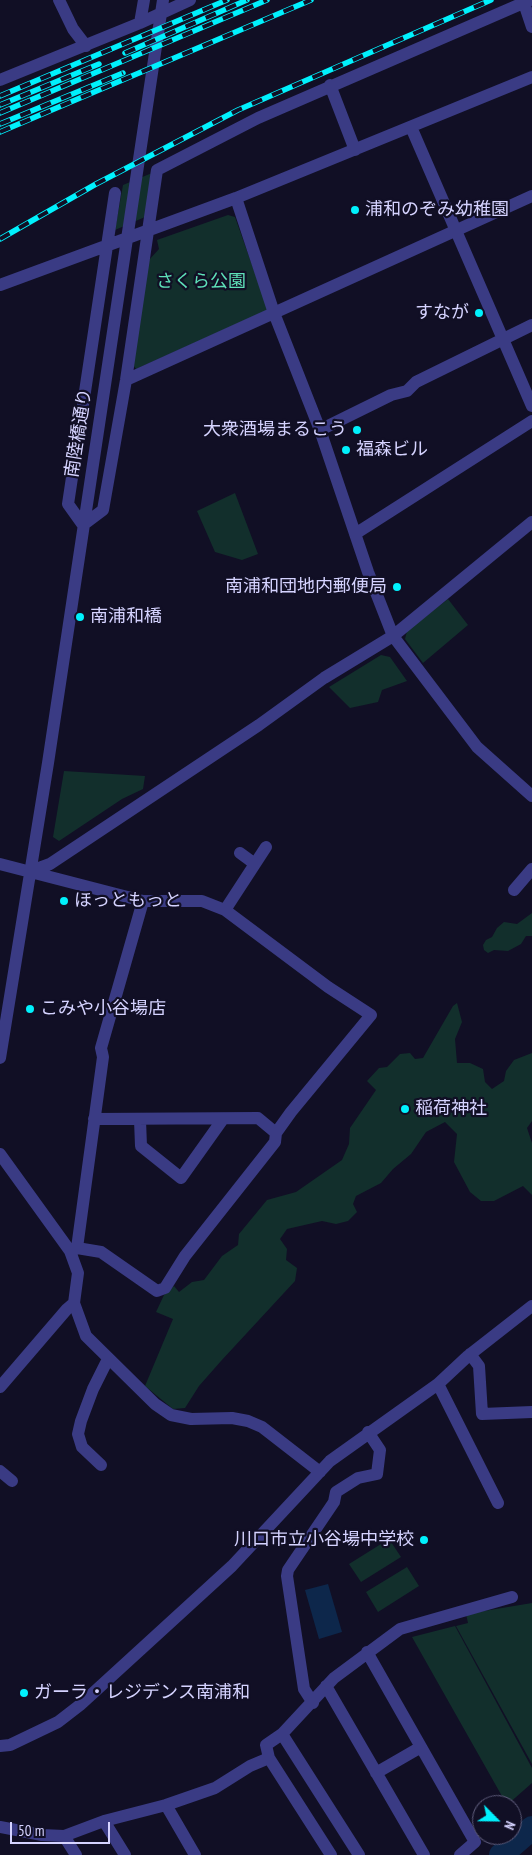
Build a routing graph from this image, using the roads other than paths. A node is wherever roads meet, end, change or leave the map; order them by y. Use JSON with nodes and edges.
{"nodes":[{"id":1,"x":58,"y":0,"type":"edge"},
{"id":2,"x":144,"y":0,"type":"edge"},
{"id":3,"x":163,"y":0,"type":"edge"},
{"id":4,"x":186,"y":1,"type":"edge"},
{"id":5,"x":527,"y":1,"type":"edge"},
{"id":6,"x":140,"y":23,"type":"junction"},
{"id":7,"x":532,"y":27,"type":"edge"},
{"id":8,"x":86,"y":46,"type":"junction"},
{"id":9,"x":532,"y":77,"type":"edge"},
{"id":10,"x":0,"y":80,"type":"edge"},
{"id":11,"x":330,"y":85,"type":"junction"},
{"id":12,"x":411,"y":127,"type":"junction"},
{"id":13,"x":355,"y":150,"type":"junction"},
{"id":14,"x":115,"y":193,"type":"dead end"},
{"id":15,"x":532,"y":196,"type":"edge"},
{"id":16,"x":236,"y":198,"type":"junction"},
{"id":17,"x":147,"y":230,"type":"junction"},
{"id":18,"x":456,"y":230,"type":"junction"},
{"id":19,"x":106,"y":246,"type":"junction"},
{"id":20,"x":0,"y":285,"type":"edge"},
{"id":21,"x":274,"y":313,"type":"junction"},
{"id":22,"x":532,"y":325,"type":"edge"},
{"id":23,"x":504,"y":340,"type":"junction"},
{"id":24,"x":126,"y":380,"type":"junction"},
{"id":25,"x":532,"y":406,"type":"edge"},
{"id":26,"x":532,"y":421,"type":"edge"},
{"id":27,"x":320,"y":430,"type":"junction"},
{"id":28,"x":532,"y":522,"type":"edge"},
{"id":29,"x":83,"y":525,"type":"junction"},
{"id":30,"x":355,"y":534,"type":"junction"},
{"id":31,"x":393,"y":636,"type":"junction"},
{"id":32,"x":532,"y":796,"type":"edge"},
{"id":33,"x":266,"y":847,"type":"dead end"},
{"id":34,"x":240,"y":853,"type":"dead end"},
{"id":35,"x":0,"y":864,"type":"edge"},
{"id":36,"x":255,"y":864,"type":"junction"},
{"id":37,"x":532,"y":869,"type":"edge"},
{"id":38,"x":31,"y":871,"type":"junction"},
{"id":39,"x":514,"y":890,"type":"dead end"},
{"id":40,"x":143,"y":901,"type":"junction"},
{"id":41,"x":226,"y":910,"type":"junction"},
{"id":42,"x":1,"y":1050,"type":"edge"},
{"id":43,"x":94,"y":1119,"type":"junction"},
{"id":44,"x":223,"y":1119,"type":"junction"},
{"id":45,"x":140,"y":1120,"type":"junction"},
{"id":46,"x":276,"y":1133,"type":"junction"},
{"id":47,"x":0,"y":1154,"type":"edge"},
{"id":48,"x":73,"y":1250,"type":"junction"},
{"id":49,"x":74,"y":1303,"type":"junction"},
{"id":50,"x":532,"y":1306,"type":"edge"},
{"id":51,"x":526,"y":1317,"type":"edge"},
{"id":52,"x":470,"y":1354,"type":"junction"},
{"id":53,"x":108,"y":1358,"type":"junction"},
{"id":54,"x":438,"y":1384,"type":"junction"},
{"id":55,"x":0,"y":1387,"type":"edge"},
{"id":56,"x":532,"y":1412,"type":"edge"},
{"id":57,"x":368,"y":1432,"type":"junction"},
{"id":58,"x":101,"y":1465,"type":"dead end"},
{"id":59,"x":320,"y":1472,"type":"junction"},
{"id":60,"x":498,"y":1503,"type":"dead end"},
{"id":61,"x":512,"y":1597,"type":"dead end"},
{"id":62,"x":367,"y":1652,"type":"junction"},
{"id":63,"x":326,"y":1686,"type":"junction"},
{"id":64,"x":313,"y":1703,"type":"junction"},
{"id":65,"x":282,"y":1734,"type":"junction"},
{"id":66,"x":0,"y":1746,"type":"edge"},
{"id":67,"x":421,"y":1747,"type":"junction"},
{"id":68,"x":269,"y":1758,"type":"junction"},
{"id":69,"x":376,"y":1773,"type":"junction"},
{"id":70,"x":166,"y":1805,"type":"junction"},
{"id":71,"x":104,"y":1821,"type":"junction"},
{"id":72,"x":0,"y":1827,"type":"edge"},
{"id":73,"x":64,"y":1836,"type":"junction"},
{"id":74,"x":76,"y":1855,"type":"edge"},
{"id":75,"x":125,"y":1855,"type":"edge"},
{"id":76,"x":195,"y":1855,"type":"edge"},
{"id":77,"x":331,"y":1855,"type":"edge"},
{"id":78,"x":360,"y":1855,"type":"edge"},
{"id":79,"x":424,"y":1855,"type":"edge"},
{"id":80,"x":460,"y":1855,"type":"edge"}],
"edges":[{"from":1,"to":8,"type":"street"},
{"from":2,"to":6,"type":"street"},
{"from":3,"to":29,"type":"street","name":"南陸橋通り"},
{"from":4,"to":6,"type":"street"},
{"from":5,"to":7,"type":"street"},
{"from":5,"to":11,"type":"street"},
{"from":6,"to":8,"type":"street"},
{"from":8,"to":10,"type":"street"},
{"from":9,"to":12,"type":"street"},
{"from":11,"to":13,"type":"street"},
{"from":11,"to":17,"type":"street"},
{"from":12,"to":13,"type":"street"},
{"from":12,"to":18,"type":"street"},
{"from":13,"to":16,"type":"street"},
{"from":14,"to":19,"type":"street"},
{"from":15,"to":18,"type":"street"},
{"from":16,"to":17,"type":"street"},
{"from":16,"to":21,"type":"street"},
{"from":17,"to":19,"type":"street"},
{"from":17,"to":24,"type":"street"},
{"from":18,"to":21,"type":"street"},
{"from":18,"to":23,"type":"street"},
{"from":19,"to":20,"type":"street"},
{"from":19,"to":29,"type":"street"},
{"from":21,"to":24,"type":"street"},
{"from":21,"to":27,"type":"street"},
{"from":22,"to":23,"type":"street"},
{"from":23,"to":25,"type":"street"},
{"from":23,"to":27,"type":"street"},
{"from":24,"to":29,"type":"street"},
{"from":26,"to":30,"type":"street"},
{"from":27,"to":30,"type":"street"},
{"from":28,"to":31,"type":"street"},
{"from":29,"to":38,"type":"street","name":"南陸橋通り"},
{"from":30,"to":31,"type":"street"},
{"from":31,"to":32,"type":"street"},
{"from":31,"to":38,"type":"street"},
{"from":33,"to":36,"type":"street"},
{"from":34,"to":36,"type":"street"},
{"from":35,"to":38,"type":"street"},
{"from":36,"to":41,"type":"street"},
{"from":37,"to":39,"type":"street"},
{"from":38,"to":40,"type":"street"},
{"from":38,"to":42,"type":"street","name":"南陸橋通り"},
{"from":40,"to":41,"type":"street"},
{"from":40,"to":43,"type":"street"},
{"from":41,"to":46,"type":"street"},
{"from":43,"to":45,"type":"street"},
{"from":43,"to":48,"type":"street"},
{"from":44,"to":45,"type":"street"},
{"from":44,"to":45,"type":"street"},
{"from":44,"to":46,"type":"street"},
{"from":46,"to":48,"type":"street"},
{"from":47,"to":48,"type":"street"},
{"from":48,"to":49,"type":"street"},
{"from":49,"to":53,"type":"street"},
{"from":49,"to":55,"type":"street"},
{"from":50,"to":51,"type":"street"},
{"from":51,"to":52,"type":"street"},
{"from":52,"to":54,"type":"street"},
{"from":52,"to":56,"type":"street"},
{"from":53,"to":58,"type":"street"},
{"from":53,"to":59,"type":"street"},
{"from":54,"to":57,"type":"street"},
{"from":54,"to":60,"type":"street"},
{"from":57,"to":59,"type":"street"},
{"from":57,"to":64,"type":"street"},
{"from":59,"to":66,"type":"street"},
{"from":61,"to":62,"type":"street"},
{"from":62,"to":63,"type":"street"},
{"from":62,"to":67,"type":"street"},
{"from":63,"to":64,"type":"street"},
{"from":63,"to":69,"type":"street"},
{"from":64,"to":65,"type":"street"},
{"from":65,"to":68,"type":"street"},
{"from":65,"to":78,"type":"street"},
{"from":67,"to":69,"type":"street"},
{"from":67,"to":80,"type":"street"},
{"from":68,"to":70,"type":"street"},
{"from":68,"to":77,"type":"street"},
{"from":69,"to":79,"type":"street"},
{"from":70,"to":71,"type":"street"},
{"from":70,"to":76,"type":"street"},
{"from":71,"to":73,"type":"street"},
{"from":71,"to":75,"type":"street"},
{"from":72,"to":73,"type":"street"},
{"from":73,"to":74,"type":"street"}]}
